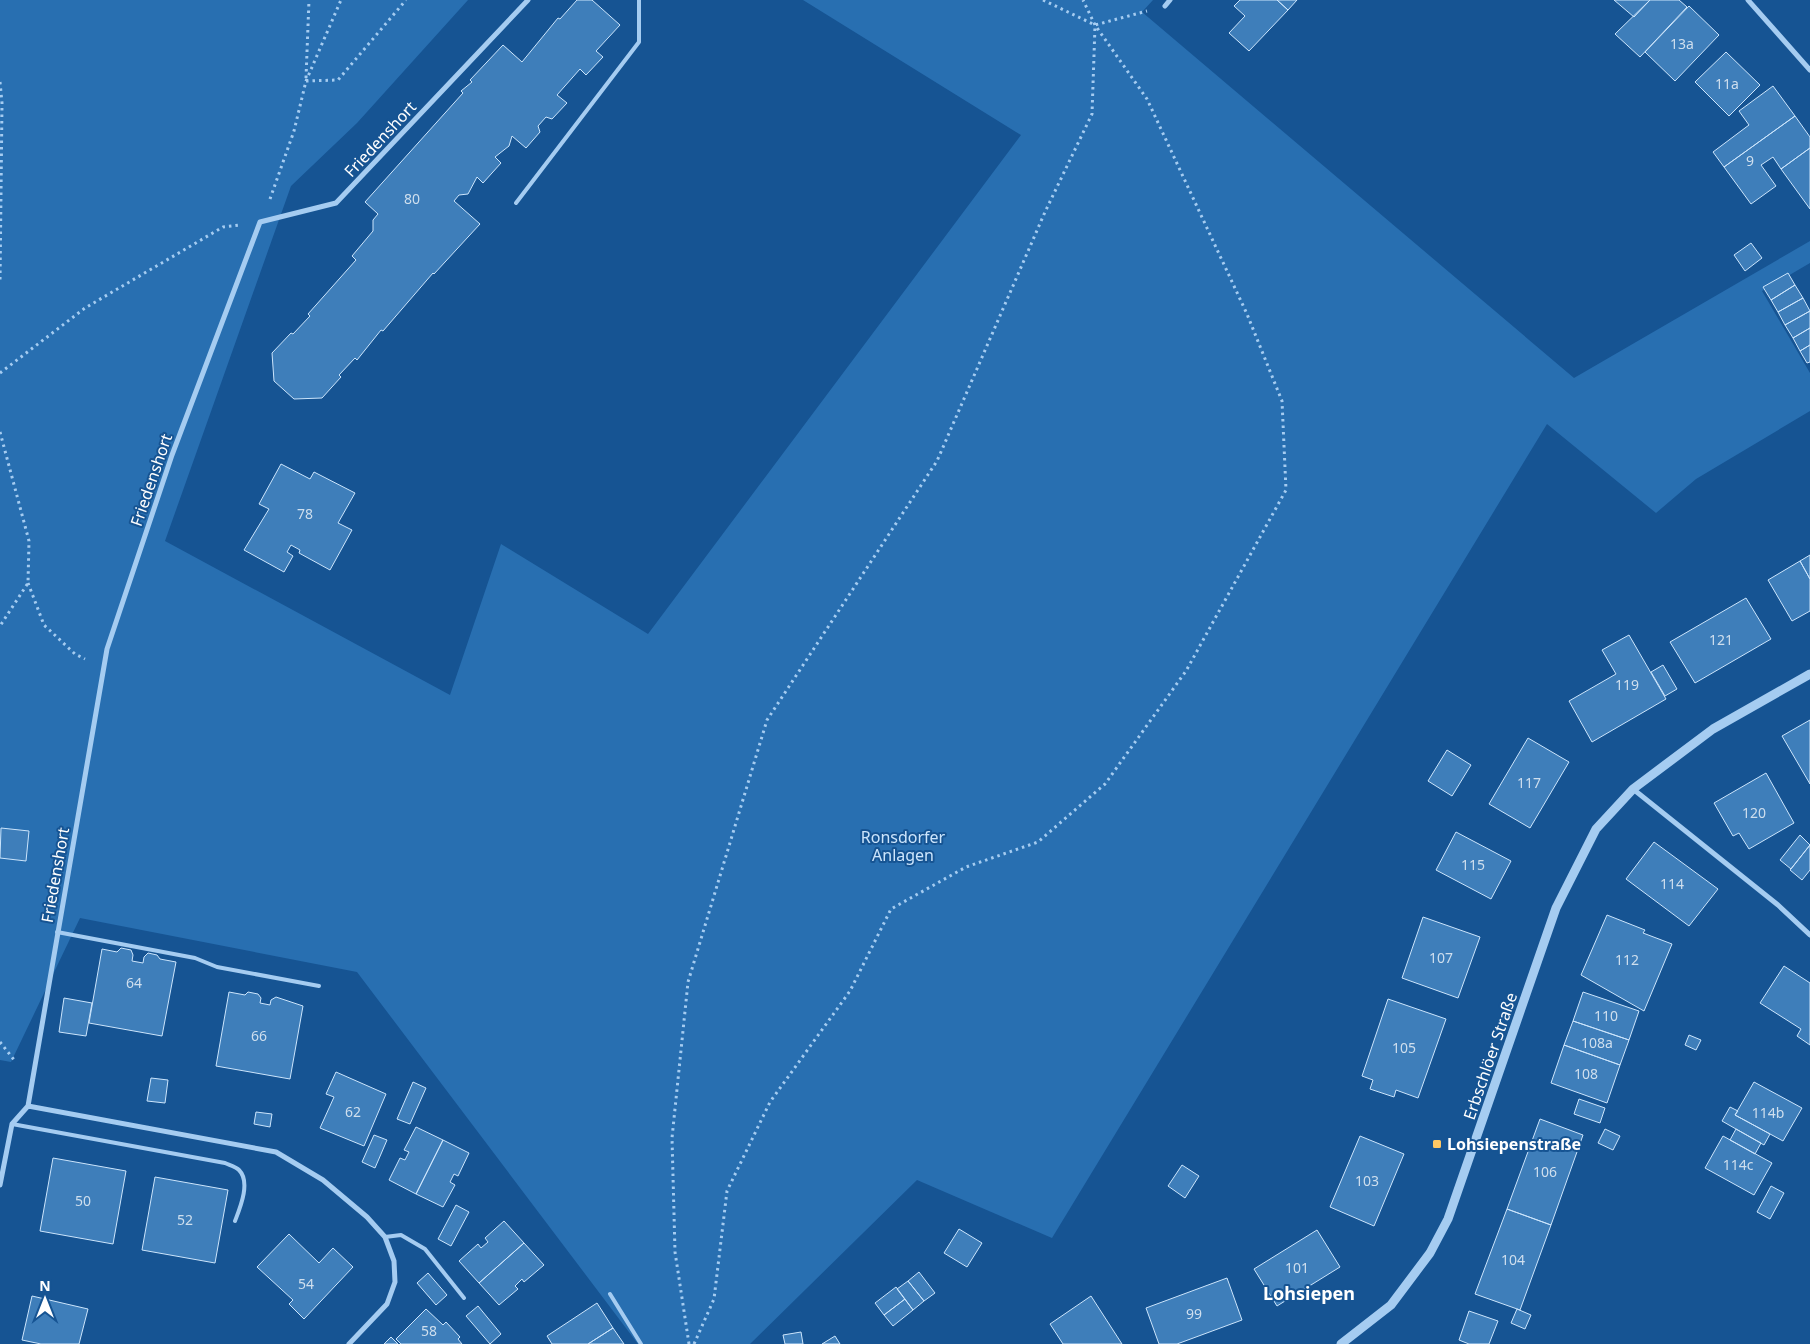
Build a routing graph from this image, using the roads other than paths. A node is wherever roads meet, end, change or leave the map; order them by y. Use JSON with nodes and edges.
{"nodes":[{"id":1,"x":528,"y":0,"type":"edge"},
{"id":2,"x":639,"y":0,"type":"edge"},
{"id":3,"x":1170,"y":0,"type":"edge"},
{"id":4,"x":1748,"y":0,"type":"edge"},
{"id":5,"x":1165,"y":6,"type":"road end"},
{"id":6,"x":1810,"y":70,"type":"edge"},
{"id":7,"x":516,"y":203,"type":"dead end"},
{"id":8,"x":1810,"y":674,"type":"edge"},
{"id":9,"x":1633,"y":789,"type":"junction"},
{"id":10,"x":57,"y":932,"type":"junction"},
{"id":11,"x":1810,"y":935,"type":"edge"},
{"id":12,"x":319,"y":986,"type":"dead end"},
{"id":13,"x":28,"y":1106,"type":"junction"},
{"id":14,"x":12,"y":1124,"type":"junction"},
{"id":15,"x":2,"y":1162,"type":"edge"},
{"id":16,"x":0,"y":1185,"type":"edge"},
{"id":17,"x":235,"y":1221,"type":"dead end"},
{"id":18,"x":385,"y":1237,"type":"junction"},
{"id":19,"x":610,"y":1294,"type":"dead end"},
{"id":20,"x":464,"y":1298,"type":"dead end"},
{"id":21,"x":349,"y":1344,"type":"edge"},
{"id":22,"x":641,"y":1344,"type":"edge"},
{"id":23,"x":1340,"y":1344,"type":"edge"}],
"edges":[{"from":1,"to":10,"type":"street","name":"Friedenshort"},
{"from":2,"to":7,"type":"lane"},
{"from":3,"to":5,"type":"street"},
{"from":4,"to":6,"type":"street"},
{"from":8,"to":9,"type":"street","name":"Erbschlöer Straße"},
{"from":9,"to":11,"type":"street"},
{"from":9,"to":23,"type":"street","name":"Erbschlöer Straße"},
{"from":10,"to":12,"type":"lane"},
{"from":10,"to":13,"type":"street","name":"Friedenshort"},
{"from":13,"to":14,"type":"street"},
{"from":13,"to":18,"type":"street"},
{"from":14,"to":15,"type":"street"},
{"from":14,"to":17,"type":"lane"},
{"from":15,"to":16,"type":"street"},
{"from":18,"to":20,"type":"lane"},
{"from":18,"to":21,"type":"street"},
{"from":19,"to":22,"type":"lane"}]}
